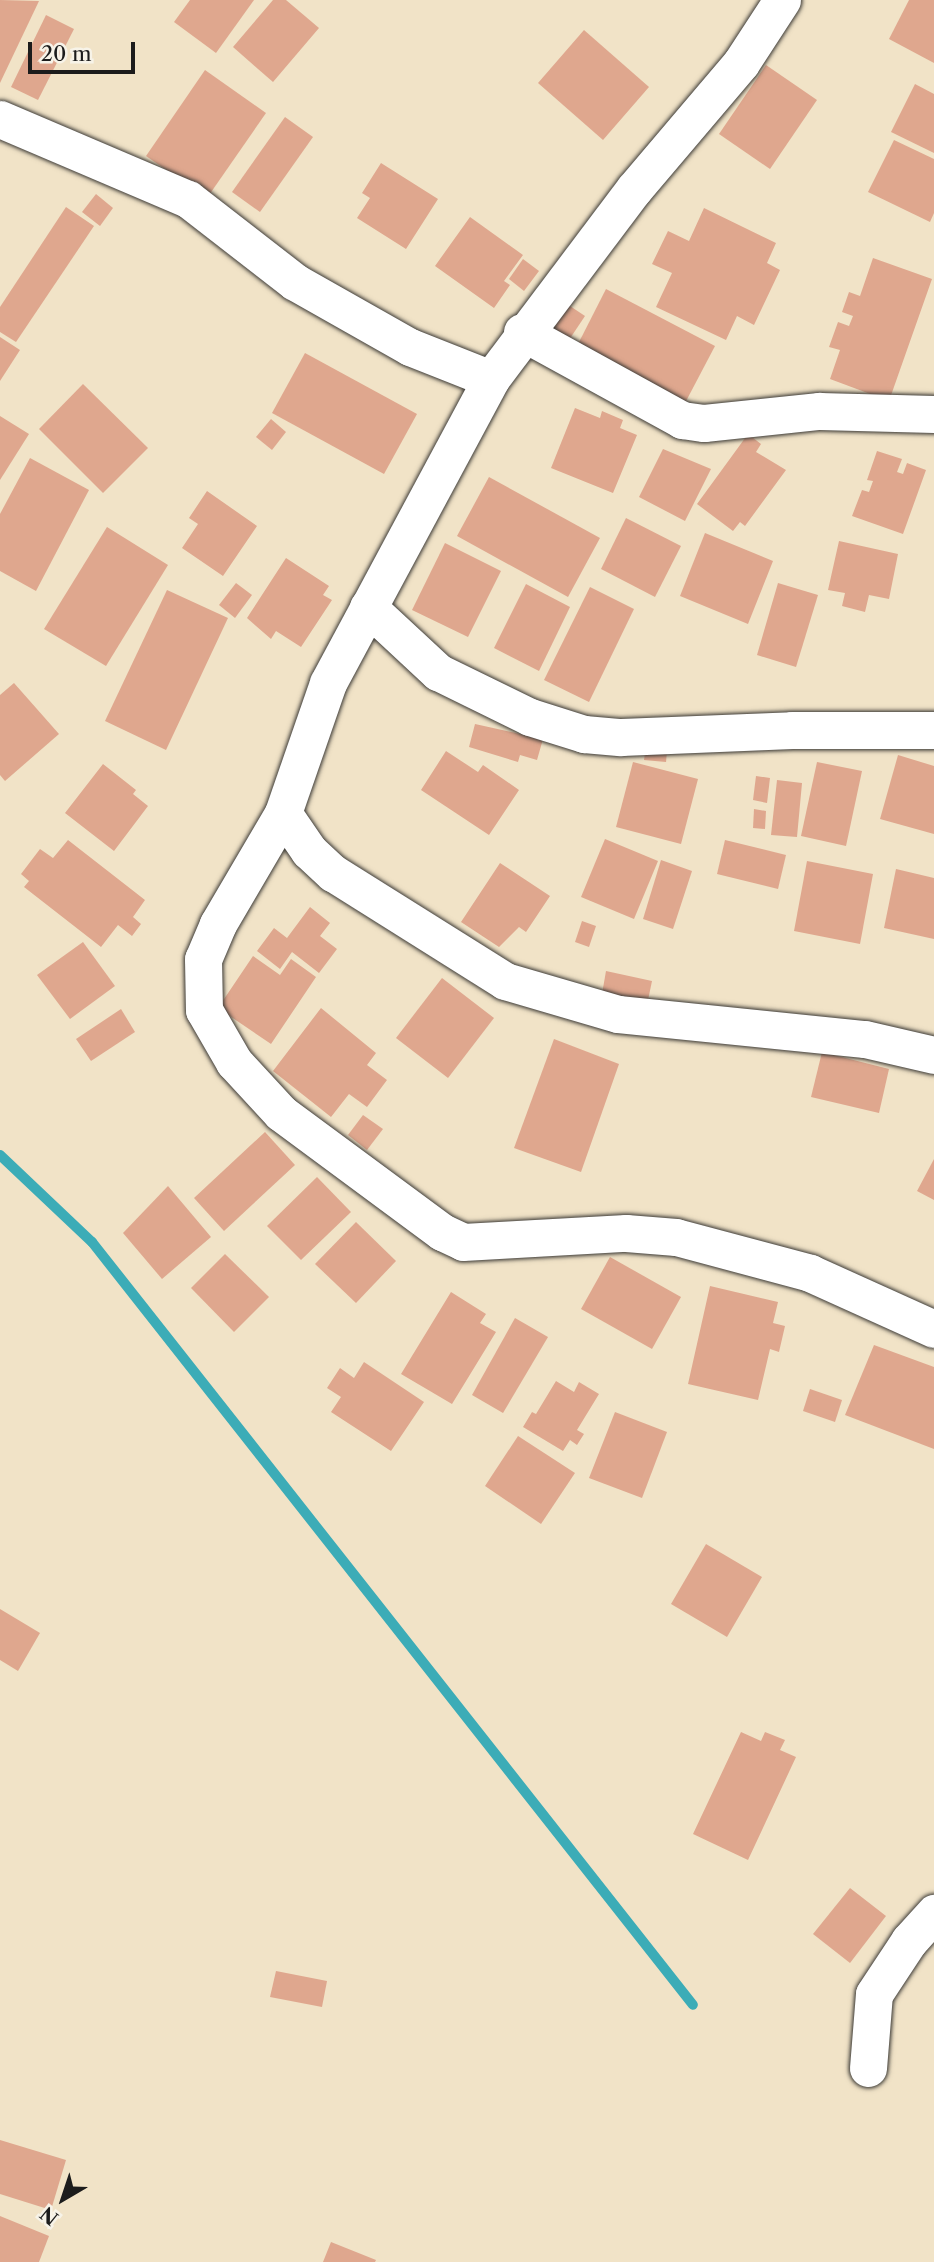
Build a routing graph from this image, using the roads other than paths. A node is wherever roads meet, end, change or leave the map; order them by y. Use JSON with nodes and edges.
{"nodes":[{"id":1,"x":782,"y":0,"type":"edge"},
{"id":2,"x":0,"y":119,"type":"edge"},
{"id":3,"x":522,"y":332,"type":"junction"},
{"id":4,"x":491,"y":379,"type":"junction"},
{"id":5,"x":934,"y":414,"type":"edge"},
{"id":6,"x":368,"y":607,"type":"junction"},
{"id":7,"x":934,"y":730,"type":"edge"},
{"id":8,"x":283,"y":813,"type":"junction"},
{"id":9,"x":934,"y":1055,"type":"edge"},
{"id":10,"x":934,"y":1329,"type":"edge"},
{"id":11,"x":934,"y":1913,"type":"edge"},
{"id":12,"x":868,"y":2068,"type":"dead end"}],
"edges":[{"from":1,"to":3,"type":"street"},
{"from":2,"to":4,"type":"street"},
{"from":3,"to":4,"type":"street"},
{"from":3,"to":5,"type":"street"},
{"from":4,"to":6,"type":"street"},
{"from":6,"to":7,"type":"street"},
{"from":6,"to":8,"type":"street"},
{"from":8,"to":9,"type":"street"},
{"from":8,"to":10,"type":"street"},
{"from":11,"to":12,"type":"street"}]}
